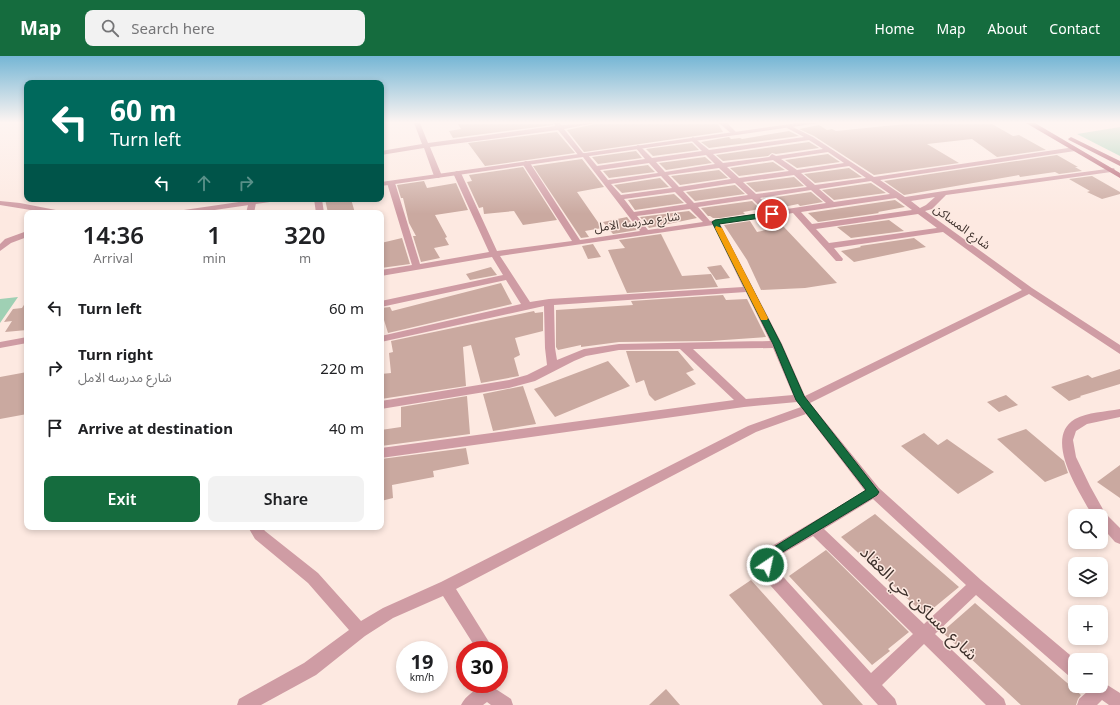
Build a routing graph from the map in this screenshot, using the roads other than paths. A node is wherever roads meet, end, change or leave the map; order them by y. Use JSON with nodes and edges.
{"nodes":[{"id":1,"x":428,"y":153,"type":"edge"},
{"id":2,"x":595,"y":153,"type":"edge"},
{"id":3,"x":644,"y":153,"type":"edge"},
{"id":4,"x":705,"y":153,"type":"edge"},
{"id":5,"x":707,"y":153,"type":"edge"},
{"id":6,"x":769,"y":153,"type":"edge"},
{"id":7,"x":808,"y":153,"type":"edge"},
{"id":8,"x":835,"y":153,"type":"edge"},
{"id":9,"x":1046,"y":153,"type":"edge"},
{"id":10,"x":1082,"y":153,"type":"edge"},
{"id":11,"x":1099,"y":153,"type":"edge"},
{"id":12,"x":583,"y":155,"type":"junction"},
{"id":13,"x":776,"y":158,"type":"junction"},
{"id":14,"x":651,"y":161,"type":"junction"},
{"id":15,"x":526,"y":163,"type":"junction"},
{"id":16,"x":851,"y":164,"type":"junction"},
{"id":17,"x":1120,"y":164,"type":"edge"},
{"id":18,"x":721,"y":166,"type":"junction"},
{"id":19,"x":596,"y":168,"type":"junction"},
{"id":20,"x":1111,"y":170,"type":"junction"},
{"id":21,"x":795,"y":172,"type":"junction"},
{"id":22,"x":457,"y":173,"type":"junction"},
{"id":23,"x":663,"y":174,"type":"junction"},
{"id":24,"x":438,"y":176,"type":"junction"},
{"id":25,"x":1120,"y":176,"type":"edge"},
{"id":26,"x":873,"y":179,"type":"junction"},
{"id":27,"x":737,"y":180,"type":"junction"},
{"id":28,"x":607,"y":182,"type":"junction"},
{"id":29,"x":391,"y":183,"type":"junction"},
{"id":30,"x":384,"y":184,"type":"edge"},
{"id":31,"x":813,"y":188,"type":"junction"},
{"id":32,"x":677,"y":189,"type":"junction"},
{"id":33,"x":945,"y":193,"type":"junction"},
{"id":34,"x":897,"y":195,"type":"junction"},
{"id":35,"x":754,"y":197,"type":"junction"},
{"id":36,"x":618,"y":198,"type":"junction"},
{"id":37,"x":904,"y":200,"type":"junction"},
{"id":38,"x":258,"y":202,"type":"edge"},
{"id":39,"x":0,"y":203,"type":"edge"},
{"id":40,"x":252,"y":203,"type":"junction"},
{"id":41,"x":832,"y":205,"type":"junction"},
{"id":42,"x":692,"y":206,"type":"junction"},
{"id":43,"x":46,"y":210,"type":"edge"},
{"id":44,"x":200,"y":210,"type":"edge"},
{"id":45,"x":251,"y":210,"type":"edge"},
{"id":46,"x":919,"y":210,"type":"junction"},
{"id":47,"x":796,"y":211,"type":"junction"},
{"id":48,"x":772,"y":214,"type":"junction"},
{"id":49,"x":632,"y":215,"type":"junction"},
{"id":50,"x":712,"y":223,"type":"junction"},
{"id":51,"x":810,"y":227,"type":"junction"},
{"id":52,"x":944,"y":228,"type":"junction"},
{"id":53,"x":646,"y":233,"type":"junction"},
{"id":54,"x":24,"y":235,"type":"edge"},
{"id":55,"x":577,"y":242,"type":"junction"},
{"id":56,"x":827,"y":246,"type":"junction"},
{"id":57,"x":0,"y":248,"type":"edge"},
{"id":58,"x":494,"y":254,"type":"junction"},
{"id":59,"x":839,"y":259,"type":"dead end"},
{"id":60,"x":417,"y":266,"type":"junction"},
{"id":61,"x":384,"y":272,"type":"edge"},
{"id":62,"x":509,"y":276,"type":"junction"},
{"id":63,"x":749,"y":290,"type":"junction"},
{"id":64,"x":1029,"y":290,"type":"junction"},
{"id":65,"x":549,"y":302,"type":"junction"},
{"id":66,"x":384,"y":303,"type":"edge"},
{"id":67,"x":527,"y":306,"type":"junction"},
{"id":68,"x":384,"y":338,"type":"edge"},
{"id":69,"x":24,"y":341,"type":"edge"},
{"id":70,"x":777,"y":344,"type":"junction"},
{"id":71,"x":0,"y":345,"type":"edge"},
{"id":72,"x":682,"y":345,"type":"junction"},
{"id":73,"x":1120,"y":350,"type":"edge"},
{"id":74,"x":553,"y":368,"type":"junction"},
{"id":75,"x":744,"y":403,"type":"junction"},
{"id":76,"x":803,"y":403,"type":"junction"},
{"id":77,"x":384,"y":405,"type":"edge"},
{"id":78,"x":1120,"y":413,"type":"edge"},
{"id":79,"x":384,"y":453,"type":"edge"},
{"id":80,"x":874,"y":492,"type":"junction"},
{"id":81,"x":1097,"y":509,"type":"edge"},
{"id":82,"x":1108,"y":524,"type":"edge"},
{"id":83,"x":814,"y":528,"type":"junction"},
{"id":84,"x":257,"y":530,"type":"edge"},
{"id":85,"x":1120,"y":538,"type":"edge"},
{"id":86,"x":976,"y":584,"type":"junction"},
{"id":87,"x":446,"y":587,"type":"junction"},
{"id":88,"x":360,"y":631,"type":"junction"},
{"id":89,"x":924,"y":634,"type":"junction"},
{"id":90,"x":480,"y":641,"type":"edge"},
{"id":91,"x":1068,"y":664,"type":"edge"},
{"id":92,"x":870,"y":685,"type":"junction"},
{"id":93,"x":482,"y":693,"type":"edge"},
{"id":94,"x":492,"y":693,"type":"edge"},
{"id":95,"x":1093,"y":693,"type":"edge"},
{"id":96,"x":1105,"y":693,"type":"edge"},
{"id":97,"x":1120,"y":702,"type":"edge"},
{"id":98,"x":246,"y":705,"type":"edge"},
{"id":99,"x":469,"y":705,"type":"edge"},
{"id":100,"x":505,"y":705,"type":"edge"},
{"id":101,"x":889,"y":705,"type":"edge"},
{"id":102,"x":998,"y":705,"type":"edge"},
{"id":103,"x":1085,"y":705,"type":"edge"}],
"edges":[{"from":1,"to":24,"type":"street"},
{"from":2,"to":12,"type":"street"},
{"from":3,"to":14,"type":"street"},
{"from":4,"to":14,"type":"street"},
{"from":5,"to":18,"type":"street"},
{"from":6,"to":13,"type":"street"},
{"from":7,"to":13,"type":"street"},
{"from":8,"to":16,"type":"street","name":"شارع المساكن"},
{"from":9,"to":26,"type":"street"},
{"from":10,"to":20,"type":"main road"},
{"from":11,"to":17,"type":"main road"},
{"from":12,"to":15,"type":"street"},
{"from":12,"to":19,"type":"street"},
{"from":13,"to":18,"type":"street"},
{"from":13,"to":21,"type":"street"},
{"from":14,"to":19,"type":"street"},
{"from":14,"to":23,"type":"street"},
{"from":15,"to":22,"type":"street"},
{"from":15,"to":55,"type":"street"},
{"from":16,"to":21,"type":"street"},
{"from":16,"to":26,"type":"street","name":"شارع المساكن"},
{"from":18,"to":23,"type":"street"},
{"from":18,"to":27,"type":"street"},
{"from":19,"to":28,"type":"street"},
{"from":20,"to":25,"type":"main road"},
{"from":20,"to":33,"type":"street"},
{"from":21,"to":27,"type":"street"},
{"from":21,"to":31,"type":"street"},
{"from":22,"to":24,"type":"street"},
{"from":22,"to":58,"type":"street"},
{"from":23,"to":28,"type":"street"},
{"from":23,"to":32,"type":"street"},
{"from":24,"to":29,"type":"street"},
{"from":26,"to":31,"type":"street"},
{"from":26,"to":34,"type":"street","name":"شارع المساكن"},
{"from":27,"to":32,"type":"street"},
{"from":27,"to":35,"type":"street"},
{"from":28,"to":36,"type":"street"},
{"from":29,"to":30,"type":"street"},
{"from":29,"to":60,"type":"street"},
{"from":31,"to":35,"type":"street"},
{"from":31,"to":41,"type":"street"},
{"from":32,"to":36,"type":"street"},
{"from":32,"to":42,"type":"street"},
{"from":33,"to":37,"type":"street"},
{"from":33,"to":46,"type":"street"},
{"from":34,"to":37,"type":"street","name":"شارع المساكن"},
{"from":34,"to":41,"type":"street","name":"شارع مدرسه الامل"},
{"from":35,"to":42,"type":"street"},
{"from":35,"to":48,"type":"street"},
{"from":36,"to":49,"type":"street"},
{"from":37,"to":46,"type":"street","name":"شارع المساكن"},
{"from":38,"to":40,"type":"street"},
{"from":39,"to":43,"type":"street"},
{"from":40,"to":44,"type":"street"},
{"from":40,"to":45,"type":"street"},
{"from":41,"to":47,"type":"street","name":"شارع مدرسه الامل"},
{"from":42,"to":49,"type":"street"},
{"from":42,"to":50,"type":"street"},
{"from":46,"to":51,"type":"street"},
{"from":46,"to":52,"type":"street","name":"شارع المساكن"},
{"from":47,"to":48,"type":"street","name":"شارع مدرسه الامل"},
{"from":47,"to":51,"type":"street"},
{"from":48,"to":50,"type":"street","name":"شارع مدرسه الامل"},
{"from":49,"to":53,"type":"street"},
{"from":50,"to":53,"type":"street","name":"شارع مدرسه الامل"},
{"from":50,"to":63,"type":"street"},
{"from":51,"to":56,"type":"street"},
{"from":52,"to":56,"type":"street"},
{"from":52,"to":64,"type":"street","name":"شارع المساكن"},
{"from":53,"to":55,"type":"street","name":"شارع مدرسه الامل"},
{"from":54,"to":57,"type":"street"},
{"from":55,"to":58,"type":"street","name":"شارع مدرسه الامل"},
{"from":56,"to":59,"type":"street"},
{"from":58,"to":60,"type":"street","name":"شارع مدرسه الامل"},
{"from":58,"to":62,"type":"street"},
{"from":60,"to":61,"type":"street","name":"شارع مدرسه الامل"},
{"from":62,"to":66,"type":"street"},
{"from":62,"to":67,"type":"street"},
{"from":63,"to":65,"type":"street"},
{"from":63,"to":70,"type":"street"},
{"from":64,"to":73,"type":"street","name":"شارع المساكن"},
{"from":64,"to":76,"type":"street"},
{"from":65,"to":67,"type":"street"},
{"from":65,"to":74,"type":"street"},
{"from":67,"to":68,"type":"street"},
{"from":69,"to":71,"type":"street"},
{"from":70,"to":72,"type":"street"},
{"from":70,"to":76,"type":"street"},
{"from":72,"to":74,"type":"street"},
{"from":72,"to":75,"type":"street"},
{"from":74,"to":77,"type":"street"},
{"from":75,"to":76,"type":"street"},
{"from":75,"to":79,"type":"street"},
{"from":76,"to":80,"type":"street"},
{"from":76,"to":87,"type":"street"},
{"from":78,"to":81,"type":"street"},
{"from":80,"to":83,"type":"street"},
{"from":80,"to":86,"type":"street"},
{"from":82,"to":85,"type":"street"},
{"from":83,"to":89,"type":"street","name":"شارع مساكن حي العقاد"},
{"from":83,"to":92,"type":"street"},
{"from":84,"to":88,"type":"street"},
{"from":86,"to":89,"type":"street"},
{"from":86,"to":91,"type":"street"},
{"from":87,"to":88,"type":"street"},
{"from":87,"to":90,"type":"street"},
{"from":88,"to":98,"type":"street"},
{"from":89,"to":92,"type":"street"},
{"from":89,"to":102,"type":"street","name":"شارع مساكن حي العقاد"},
{"from":92,"to":101,"type":"street"},
{"from":93,"to":99,"type":"street"},
{"from":94,"to":100,"type":"street"},
{"from":95,"to":103,"type":"street"},
{"from":96,"to":97,"type":"street"}]}
